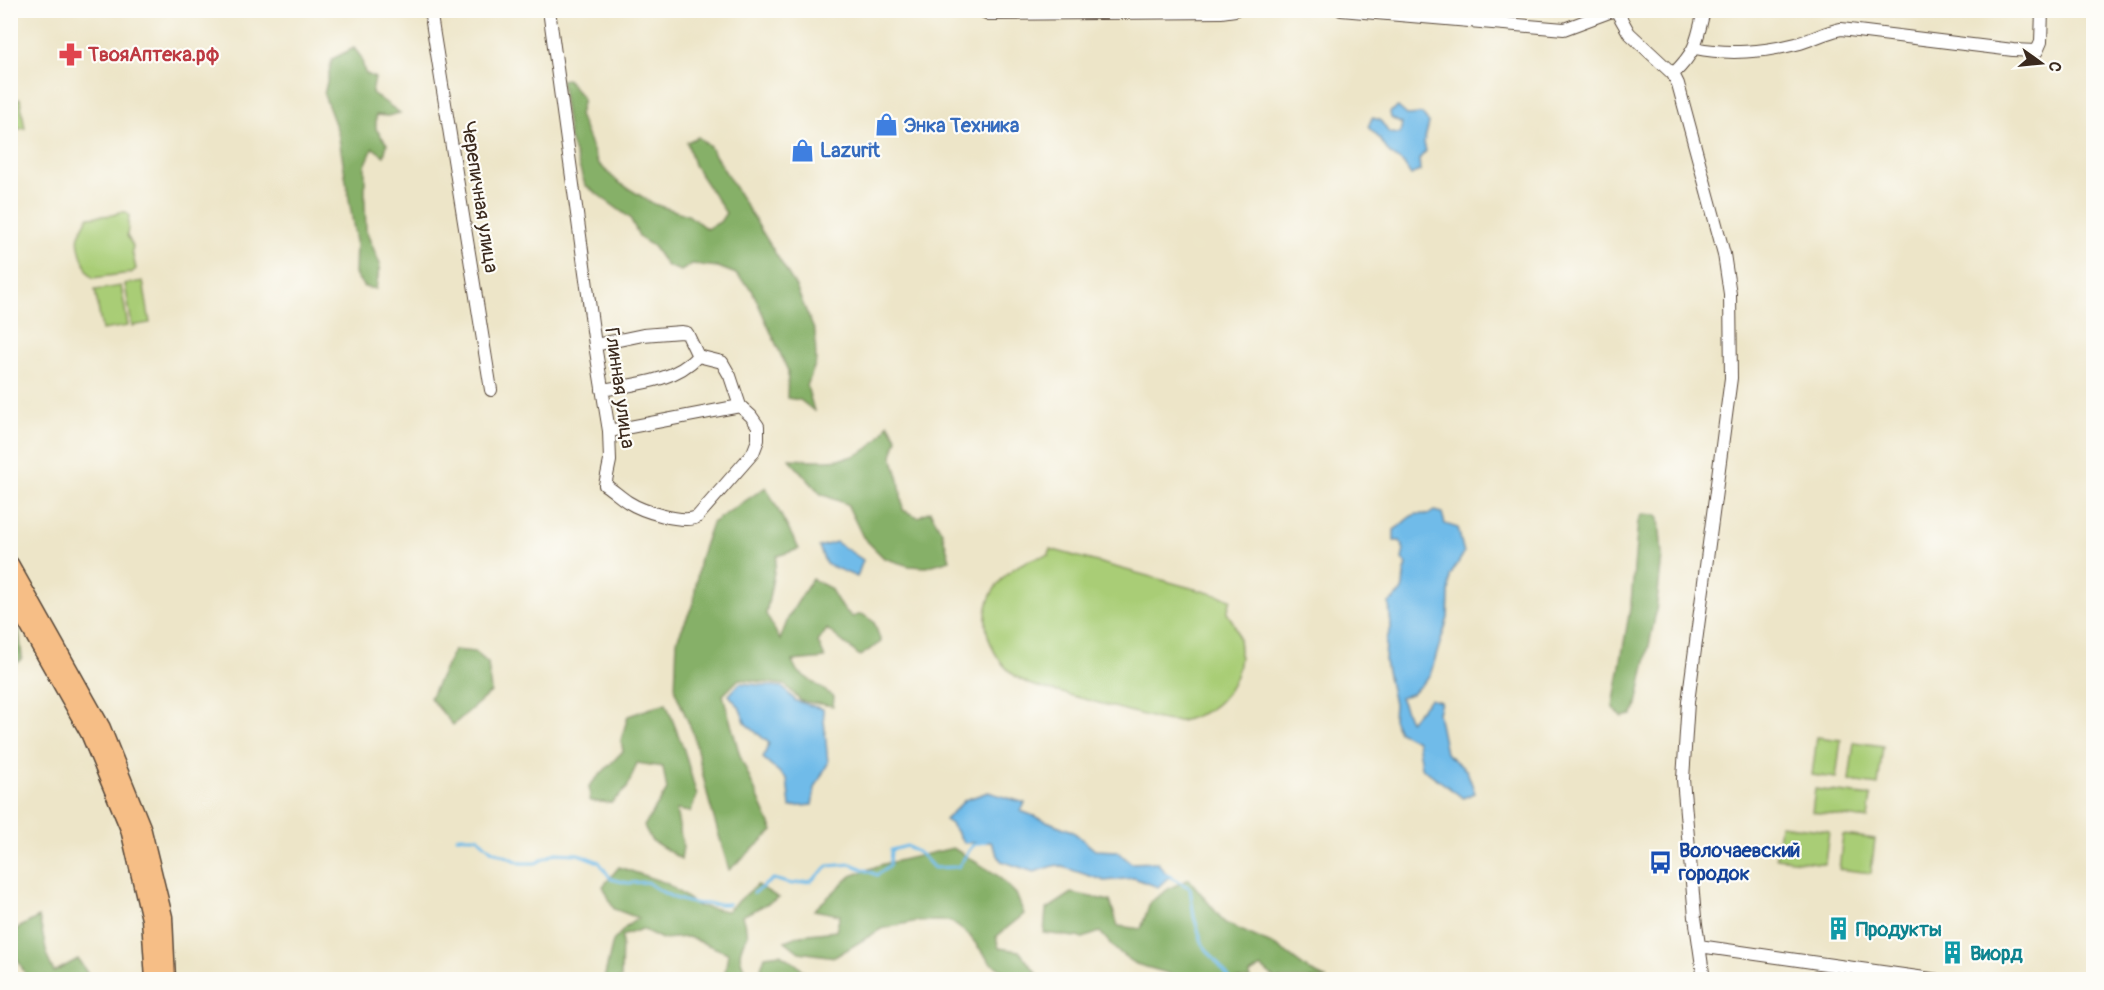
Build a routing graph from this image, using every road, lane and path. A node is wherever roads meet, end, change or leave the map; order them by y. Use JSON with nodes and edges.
{"nodes":[{"id":1,"x":430,"y":10,"type":"edge"},
{"id":2,"x":549,"y":10,"type":"edge"},
{"id":3,"x":980,"y":10,"type":"edge"},
{"id":4,"x":1235,"y":10,"type":"edge"},
{"id":5,"x":1341,"y":10,"type":"edge"},
{"id":6,"x":1616,"y":10,"type":"edge"},
{"id":7,"x":1704,"y":10,"type":"edge"},
{"id":8,"x":2042,"y":10,"type":"edge"},
{"id":9,"x":1131,"y":11,"type":"edge"},
{"id":10,"x":1695,"y":48,"type":"junction"},
{"id":11,"x":1673,"y":74,"type":"junction"},
{"id":12,"x":595,"y":345,"type":"junction"},
{"id":13,"x":695,"y":351,"type":"junction"},
{"id":14,"x":491,"y":390,"type":"dead end"},
{"id":15,"x":602,"y":390,"type":"junction"},
{"id":16,"x":740,"y":406,"type":"junction"},
{"id":17,"x":609,"y":431,"type":"junction"},
{"id":18,"x":10,"y":564,"type":"edge"},
{"id":19,"x":10,"y":593,"type":"edge"},
{"id":20,"x":1700,"y":946,"type":"junction"},
{"id":21,"x":154,"y":980,"type":"edge"},
{"id":22,"x":167,"y":980,"type":"edge"},
{"id":23,"x":1704,"y":980,"type":"edge"},
{"id":24,"x":1939,"y":980,"type":"edge"}],
"edges":[{"from":1,"to":14,"type":"street","name":"Черепичная улица"},
{"from":2,"to":12,"type":"street","name":"Глинная улица"},
{"from":3,"to":9,"type":"street"},
{"from":4,"to":9,"type":"street"},
{"from":5,"to":6,"type":"street"},
{"from":6,"to":11,"type":"street"},
{"from":7,"to":10,"type":"street"},
{"from":8,"to":10,"type":"street"},
{"from":10,"to":11,"type":"street"},
{"from":11,"to":20,"type":"street"},
{"from":12,"to":13,"type":"street"},
{"from":12,"to":15,"type":"street","name":"Глинная улица"},
{"from":13,"to":15,"type":"street"},
{"from":13,"to":16,"type":"street","name":"Глинная улица"},
{"from":15,"to":17,"type":"street","name":"Глинная улица"},
{"from":16,"to":17,"type":"street"},
{"from":16,"to":17,"type":"street","name":"Глинная улица"},
{"from":18,"to":22,"type":"main road"},
{"from":19,"to":21,"type":"main road"},
{"from":20,"to":23,"type":"street"},
{"from":20,"to":24,"type":"street"}]}
